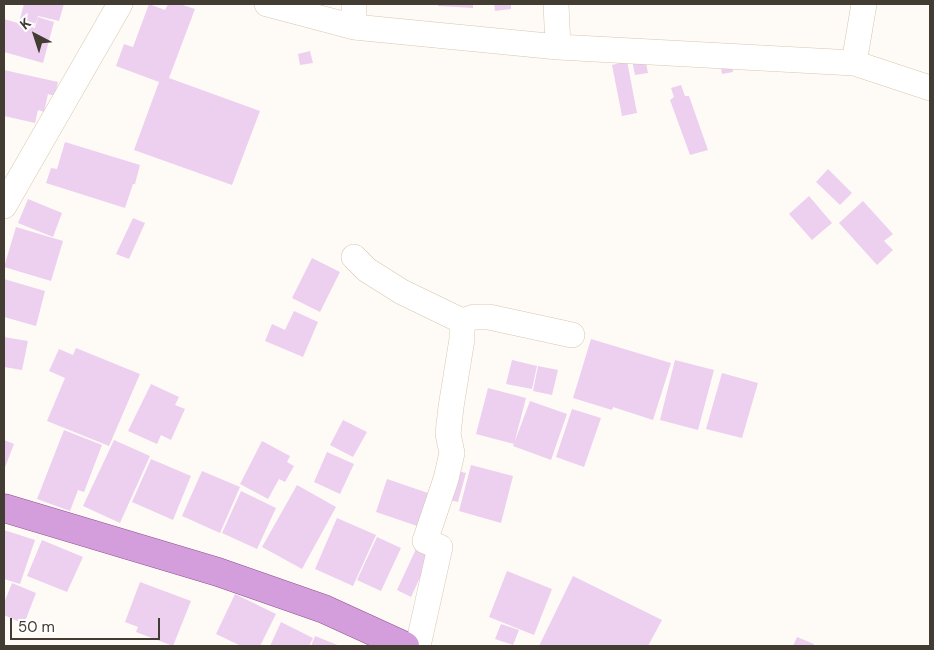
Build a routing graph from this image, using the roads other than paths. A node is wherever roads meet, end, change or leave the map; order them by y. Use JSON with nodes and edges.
{"nodes":[{"id":1,"x":120,"y":4,"type":"edge"},
{"id":2,"x":267,"y":4,"type":"edge"},
{"id":3,"x":556,"y":4,"type":"edge"},
{"id":4,"x":864,"y":4,"type":"edge"},
{"id":5,"x":354,"y":15,"type":"edge"},
{"id":6,"x":558,"y":47,"type":"junction"},
{"id":7,"x":854,"y":63,"type":"junction"},
{"id":8,"x":930,"y":88,"type":"edge"},
{"id":9,"x":4,"y":206,"type":"edge"},
{"id":10,"x":354,"y":257,"type":"dead end"},
{"id":11,"x":462,"y":322,"type":"junction"},
{"id":12,"x":572,"y":335,"type":"dead end"},
{"id":13,"x":4,"y":508,"type":"edge"},
{"id":14,"x":405,"y":646,"type":"edge"},
{"id":15,"x":418,"y":646,"type":"edge"}],
"edges":[{"from":1,"to":9,"type":"street"},
{"from":2,"to":5,"type":"street"},
{"from":3,"to":6,"type":"street"},
{"from":4,"to":7,"type":"street"},
{"from":5,"to":6,"type":"street"},
{"from":6,"to":7,"type":"street"},
{"from":7,"to":8,"type":"street"},
{"from":10,"to":11,"type":"street"},
{"from":11,"to":12,"type":"street"},
{"from":11,"to":15,"type":"street"},
{"from":13,"to":14,"type":"main road"}]}
